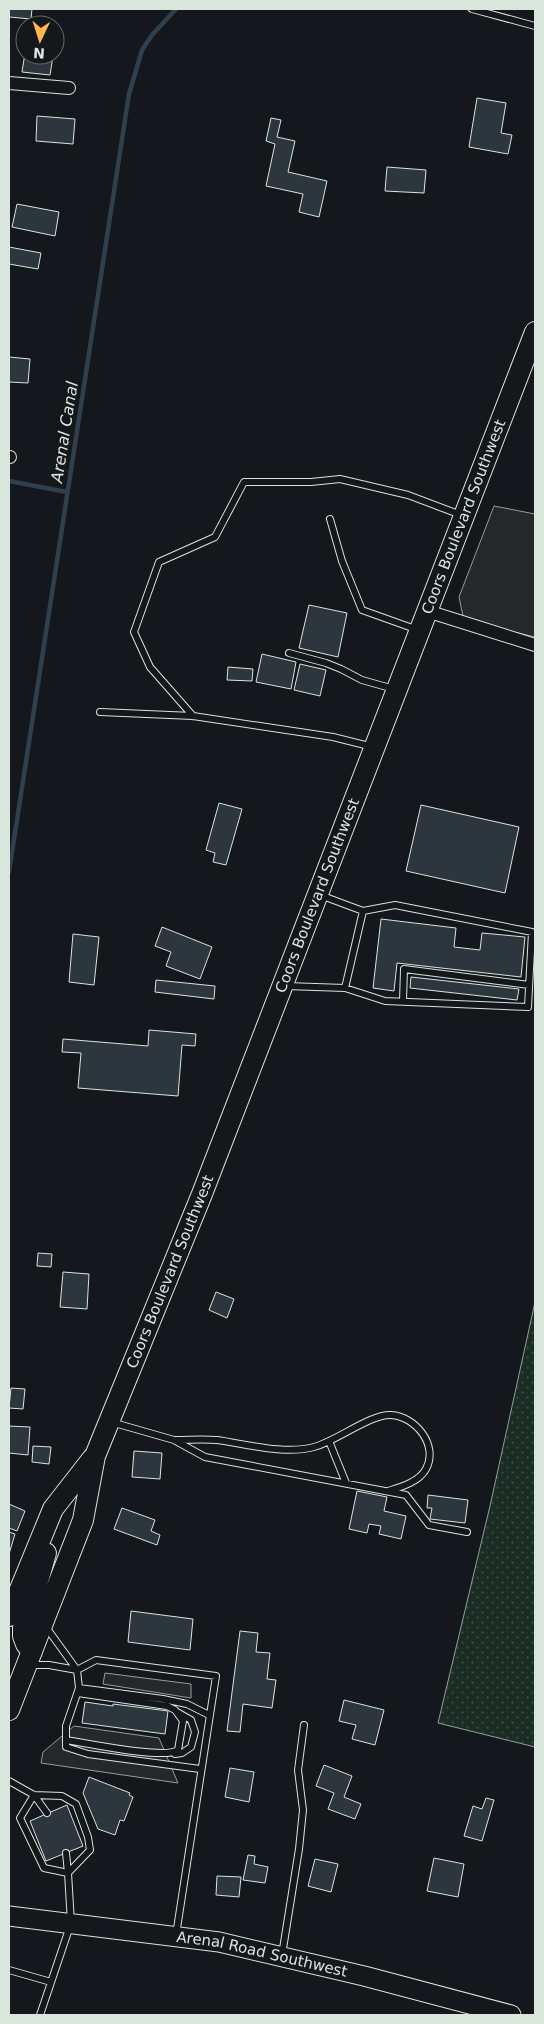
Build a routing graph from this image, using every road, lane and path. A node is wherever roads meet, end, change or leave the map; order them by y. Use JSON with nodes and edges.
{"nodes":[{"id":1,"x":472,"y":9,"type":"edge"},
{"id":2,"x":535,"y":26,"type":"edge"},
{"id":3,"x":9,"y":83,"type":"edge"},
{"id":4,"x":69,"y":88,"type":"dead end"},
{"id":5,"x":535,"y":332,"type":"edge"},
{"id":6,"x":464,"y":517,"type":"junction"},
{"id":7,"x":330,"y":519,"type":"dead end"},
{"id":8,"x":427,"y":612,"type":"junction"},
{"id":9,"x":420,"y":631,"type":"junction"},
{"id":10,"x":535,"y":645,"type":"edge"},
{"id":11,"x":289,"y":653,"type":"dead end"},
{"id":12,"x":396,"y":689,"type":"junction"},
{"id":13,"x":100,"y":712,"type":"dead end"},
{"id":14,"x":193,"y":716,"type":"junction"},
{"id":15,"x":374,"y":747,"type":"junction"},
{"id":16,"x":317,"y":894,"type":"junction"},
{"id":17,"x":363,"y":911,"type":"junction"},
{"id":18,"x":529,"y":985,"type":"junction"},
{"id":19,"x":282,"y":986,"type":"junction"},
{"id":20,"x":344,"y":988,"type":"junction"},
{"id":21,"x":403,"y":1001,"type":"junction"},
{"id":22,"x":110,"y":1421,"type":"junction"},
{"id":23,"x":174,"y":1440,"type":"junction"},
{"id":24,"x":330,"y":1441,"type":"junction"},
{"id":25,"x":95,"y":1456,"type":"junction"},
{"id":26,"x":346,"y":1483,"type":"junction"},
{"id":27,"x":386,"y":1492,"type":"junction"},
{"id":28,"x":53,"y":1509,"type":"junction"},
{"id":29,"x":467,"y":1532,"type":"dead end"},
{"id":30,"x":9,"y":1616,"type":"edge"},
{"id":31,"x":43,"y":1622,"type":"junction"},
{"id":32,"x":29,"y":1658,"type":"junction"},
{"id":33,"x":77,"y":1670,"type":"junction"},
{"id":34,"x":78,"y":1691,"type":"junction"},
{"id":35,"x":9,"y":1710,"type":"edge"},
{"id":36,"x":177,"y":1712,"type":"junction"},
{"id":37,"x":209,"y":1715,"type":"junction"},
{"id":38,"x":304,"y":1725,"type":"dead end"},
{"id":39,"x":66,"y":1740,"type":"junction"},
{"id":40,"x":173,"y":1754,"type":"junction"},
{"id":41,"x":200,"y":1769,"type":"junction"},
{"id":42,"x":9,"y":1780,"type":"edge"},
{"id":43,"x":34,"y":1795,"type":"junction"},
{"id":44,"x":47,"y":1813,"type":"dead end"},
{"id":45,"x":66,"y":1853,"type":"dead end"},
{"id":46,"x":68,"y":1873,"type":"junction"},
{"id":47,"x":9,"y":1916,"type":"edge"},
{"id":48,"x":71,"y":1923,"type":"junction"},
{"id":49,"x":176,"y":1936,"type":"junction"},
{"id":50,"x":282,"y":1957,"type":"junction"},
{"id":51,"x":9,"y":1970,"type":"edge"},
{"id":52,"x":51,"y":1982,"type":"junction"},
{"id":53,"x":40,"y":2015,"type":"edge"},
{"id":54,"x":511,"y":2015,"type":"edge"}],
"edges":[{"from":1,"to":2,"type":"lane"},
{"from":3,"to":4,"type":"street"},
{"from":5,"to":6,"type":"main road","name":"Coors Boulevard Southwest"},
{"from":6,"to":8,"type":"main road","name":"Coors Boulevard Southwest"},
{"from":6,"to":14,"type":"lane"},
{"from":7,"to":9,"type":"lane"},
{"from":8,"to":9,"type":"main road","name":"Coors Boulevard Southwest"},
{"from":8,"to":10,"type":"street"},
{"from":9,"to":12,"type":"main road","name":"Coors Boulevard Southwest"},
{"from":11,"to":12,"type":"lane"},
{"from":12,"to":15,"type":"main road","name":"Coors Boulevard Southwest"},
{"from":13,"to":14,"type":"lane"},
{"from":14,"to":15,"type":"lane"},
{"from":15,"to":16,"type":"main road","name":"Coors Boulevard Southwest"},
{"from":16,"to":17,"type":"lane"},
{"from":16,"to":19,"type":"main road","name":"Coors Boulevard Southwest"},
{"from":17,"to":18,"type":"lane"},
{"from":17,"to":20,"type":"lane"},
{"from":18,"to":21,"type":"lane"},
{"from":18,"to":21,"type":"lane"},
{"from":19,"to":20,"type":"lane"},
{"from":19,"to":22,"type":"main road","name":"Coors Boulevard Southwest"},
{"from":20,"to":21,"type":"lane"},
{"from":22,"to":23,"type":"lane"},
{"from":22,"to":25,"type":"main road","name":"Coors Boulevard Southwest"},
{"from":23,"to":24,"type":"lane"},
{"from":23,"to":26,"type":"lane"},
{"from":24,"to":26,"type":"lane"},
{"from":24,"to":27,"type":"lane"},
{"from":25,"to":28,"type":"main road","name":"Coors Boulevard Southwest"},
{"from":25,"to":31,"type":"main road","name":"Coors Boulevard Southwest"},
{"from":26,"to":27,"type":"lane"},
{"from":27,"to":29,"type":"lane"},
{"from":28,"to":30,"type":"main road","name":"Coors Boulevard Southwest"},
{"from":28,"to":32,"type":"main road"},
{"from":31,"to":32,"type":"main road","name":"Coors Boulevard Southwest"},
{"from":31,"to":33,"type":"lane"},
{"from":32,"to":33,"type":"lane"},
{"from":32,"to":35,"type":"main road","name":"Coors Boulevard Southwest"},
{"from":33,"to":34,"type":"lane"},
{"from":33,"to":37,"type":"lane"},
{"from":34,"to":36,"type":"lane"},
{"from":34,"to":37,"type":"lane"},
{"from":34,"to":39,"type":"lane"},
{"from":36,"to":40,"type":"lane"},
{"from":36,"to":40,"type":"lane"},
{"from":37,"to":41,"type":"lane"},
{"from":38,"to":50,"type":"lane"},
{"from":39,"to":40,"type":"lane"},
{"from":39,"to":41,"type":"lane"},
{"from":41,"to":49,"type":"lane"},
{"from":42,"to":43,"type":"lane"},
{"from":43,"to":44,"type":"lane"},
{"from":43,"to":46,"type":"lane"},
{"from":43,"to":46,"type":"lane"},
{"from":45,"to":46,"type":"lane"},
{"from":46,"to":48,"type":"lane"},
{"from":47,"to":48,"type":"main road","name":"Arenal Road Southwest"},
{"from":48,"to":49,"type":"main road","name":"Arenal Road Southwest"},
{"from":48,"to":52,"type":"lane"},
{"from":49,"to":50,"type":"main road","name":"Arenal Road Southwest"},
{"from":50,"to":54,"type":"main road","name":"Arenal Road Southwest"},
{"from":51,"to":52,"type":"lane"},
{"from":52,"to":53,"type":"lane"}]}
